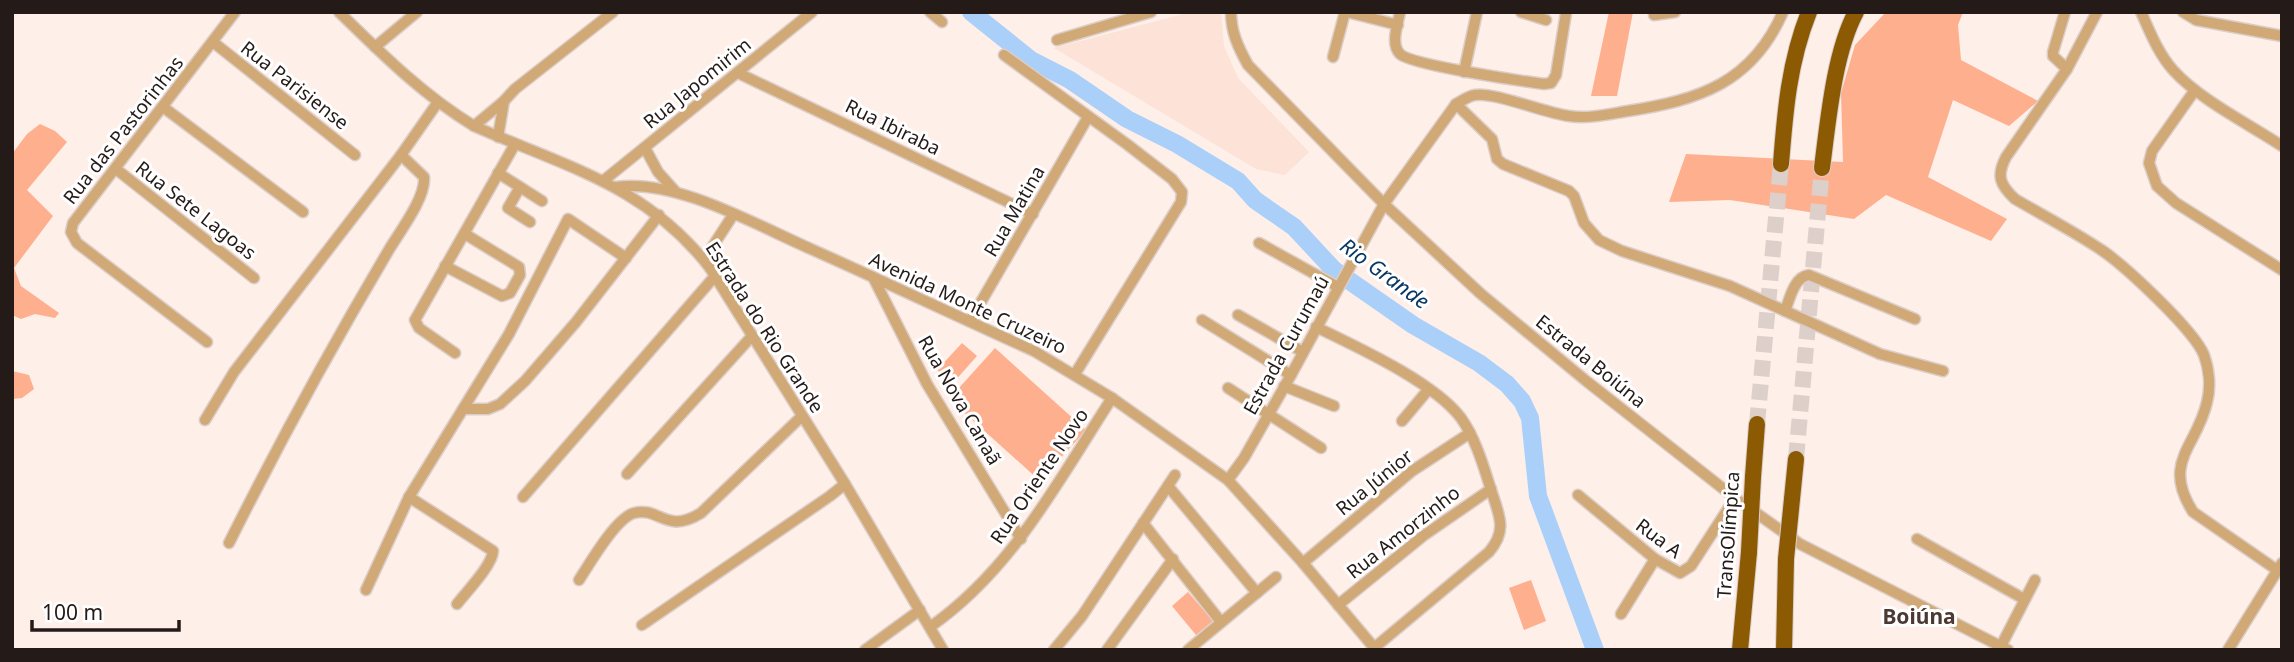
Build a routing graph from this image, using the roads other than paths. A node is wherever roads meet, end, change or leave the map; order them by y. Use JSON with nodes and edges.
{"nodes":[{"id":1,"x":235,"y":12,"type":"edge"},
{"id":2,"x":339,"y":12,"type":"edge"},
{"id":3,"x":417,"y":12,"type":"edge"},
{"id":4,"x":613,"y":12,"type":"edge"},
{"id":5,"x":812,"y":12,"type":"edge"},
{"id":6,"x":930,"y":12,"type":"edge"},
{"id":7,"x":1151,"y":12,"type":"edge"},
{"id":8,"x":1231,"y":12,"type":"edge"},
{"id":9,"x":1346,"y":12,"type":"edge"},
{"id":10,"x":1400,"y":12,"type":"edge"},
{"id":11,"x":1477,"y":12,"type":"edge"},
{"id":12,"x":1521,"y":12,"type":"edge"},
{"id":13,"x":1675,"y":12,"type":"edge"},
{"id":14,"x":1783,"y":12,"type":"edge"},
{"id":15,"x":1808,"y":12,"type":"edge"},
{"id":16,"x":1856,"y":12,"type":"edge"},
{"id":17,"x":2066,"y":12,"type":"edge"},
{"id":18,"x":2097,"y":12,"type":"edge"},
{"id":19,"x":2141,"y":12,"type":"edge"},
{"id":20,"x":2183,"y":12,"type":"edge"},
{"id":21,"x":1566,"y":13,"type":"edge"},
{"id":22,"x":1654,"y":15,"type":"dead end"},
{"id":23,"x":1546,"y":20,"type":"dead end"},
{"id":24,"x":942,"y":22,"type":"dead end"},
{"id":25,"x":1398,"y":24,"type":"junction"},
{"id":26,"x":2282,"y":36,"type":"edge"},
{"id":27,"x":1057,"y":40,"type":"dead end"},
{"id":28,"x":213,"y":42,"type":"junction"},
{"id":29,"x":374,"y":47,"type":"junction"},
{"id":30,"x":1004,"y":55,"type":"dead end"},
{"id":31,"x":1333,"y":57,"type":"dead end"},
{"id":32,"x":2067,"y":69,"type":"junction"},
{"id":33,"x":1465,"y":72,"type":"junction"},
{"id":34,"x":738,"y":73,"type":"junction"},
{"id":35,"x":2195,"y":90,"type":"junction"},
{"id":36,"x":438,"y":102,"type":"junction"},
{"id":37,"x":504,"y":102,"type":"junction"},
{"id":38,"x":1456,"y":104,"type":"junction"},
{"id":39,"x":163,"y":107,"type":"junction"},
{"id":40,"x":1088,"y":117,"type":"junction"},
{"id":41,"x":474,"y":126,"type":"junction"},
{"id":42,"x":498,"y":137,"type":"junction"},
{"id":43,"x":515,"y":144,"type":"junction"},
{"id":44,"x":2282,"y":146,"type":"edge"},
{"id":45,"x":645,"y":148,"type":"junction"},
{"id":46,"x":355,"y":155,"type":"dead end"},
{"id":47,"x":401,"y":155,"type":"junction"},
{"id":48,"x":1781,"y":164,"type":"tunnel mouth"},
{"id":49,"x":1822,"y":168,"type":"tunnel mouth"},
{"id":50,"x":116,"y":169,"type":"junction"},
{"id":51,"x":498,"y":173,"type":"junction"},
{"id":52,"x":603,"y":181,"type":"junction"},
{"id":53,"x":520,"y":187,"type":"junction"},
{"id":54,"x":616,"y":187,"type":"junction"},
{"id":55,"x":675,"y":192,"type":"junction"},
{"id":56,"x":542,"y":201,"type":"dead end"},
{"id":57,"x":1384,"y":204,"type":"junction"},
{"id":58,"x":303,"y":212,"type":"dead end"},
{"id":59,"x":1033,"y":214,"type":"junction"},
{"id":60,"x":659,"y":215,"type":"junction"},
{"id":61,"x":733,"y":215,"type":"junction"},
{"id":62,"x":530,"y":222,"type":"dead end"},
{"id":63,"x":465,"y":234,"type":"junction"},
{"id":64,"x":1259,"y":243,"type":"dead end"},
{"id":65,"x":704,"y":253,"type":"junction"},
{"id":66,"x":626,"y":258,"type":"junction"},
{"id":67,"x":445,"y":266,"type":"junction"},
{"id":68,"x":2282,"y":270,"type":"edge"},
{"id":69,"x":713,"y":272,"type":"junction"},
{"id":70,"x":873,"y":277,"type":"junction"},
{"id":71,"x":254,"y":278,"type":"dead end"},
{"id":72,"x":1339,"y":284,"type":"junction"},
{"id":73,"x":1785,"y":311,"type":"junction"},
{"id":74,"x":1238,"y":315,"type":"dead end"},
{"id":75,"x":1915,"y":319,"type":"dead end"},
{"id":76,"x":1202,"y":320,"type":"dead end"},
{"id":77,"x":970,"y":321,"type":"junction"},
{"id":78,"x":1316,"y":327,"type":"junction"},
{"id":79,"x":752,"y":336,"type":"junction"},
{"id":80,"x":206,"y":342,"type":"dead end"},
{"id":81,"x":1303,"y":352,"type":"junction"},
{"id":82,"x":455,"y":353,"type":"dead end"},
{"id":83,"x":1943,"y":371,"type":"dead end"},
{"id":84,"x":1075,"y":374,"type":"junction"},
{"id":85,"x":1291,"y":374,"type":"junction"},
{"id":86,"x":1284,"y":386,"type":"junction"},
{"id":87,"x":1228,"y":388,"type":"dead end"},
{"id":88,"x":1428,"y":390,"type":"junction"},
{"id":89,"x":1112,"y":398,"type":"junction"},
{"id":90,"x":1334,"y":406,"type":"dead end"},
{"id":91,"x":463,"y":410,"type":"junction"},
{"id":92,"x":1267,"y":415,"type":"junction"},
{"id":93,"x":802,"y":416,"type":"junction"},
{"id":94,"x":205,"y":420,"type":"dead end"},
{"id":95,"x":1402,"y":421,"type":"dead end"},
{"id":96,"x":1757,"y":424,"type":"tunnel mouth"},
{"id":97,"x":1470,"y":433,"type":"junction"},
{"id":98,"x":1321,"y":448,"type":"dead end"},
{"id":99,"x":1796,"y":459,"type":"tunnel mouth"},
{"id":100,"x":627,"y":474,"type":"dead end"},
{"id":101,"x":1175,"y":475,"type":"dead end"},
{"id":102,"x":1228,"y":480,"type":"junction"},
{"id":103,"x":845,"y":484,"type":"junction"},
{"id":104,"x":1168,"y":486,"type":"junction"},
{"id":105,"x":1491,"y":489,"type":"junction"},
{"id":106,"x":1578,"y":495,"type":"dead end"},
{"id":107,"x":410,"y":497,"type":"junction"},
{"id":108,"x":523,"y":497,"type":"dead end"},
{"id":109,"x":1735,"y":498,"type":"junction"},
{"id":110,"x":1143,"y":523,"type":"junction"},
{"id":111,"x":1021,"y":538,"type":"junction"},
{"id":112,"x":1917,"y":539,"type":"dead end"},
{"id":113,"x":229,"y":543,"type":"dead end"},
{"id":114,"x":1173,"y":559,"type":"junction"},
{"id":115,"x":1655,"y":559,"type":"junction"},
{"id":116,"x":1303,"y":564,"type":"junction"},
{"id":117,"x":2279,"y":567,"type":"edge"},
{"id":118,"x":1276,"y":577,"type":"dead end"},
{"id":119,"x":579,"y":580,"type":"dead end"},
{"id":120,"x":2035,"y":580,"type":"dead end"},
{"id":121,"x":366,"y":590,"type":"dead end"},
{"id":122,"x":1257,"y":593,"type":"junction"},
{"id":123,"x":2024,"y":599,"type":"junction"},
{"id":124,"x":457,"y":604,"type":"dead end"},
{"id":125,"x":1338,"y":605,"type":"junction"},
{"id":126,"x":920,"y":610,"type":"junction"},
{"id":127,"x":1621,"y":614,"type":"dead end"},
{"id":128,"x":1221,"y":622,"type":"junction"},
{"id":129,"x":642,"y":625,"type":"dead end"},
{"id":130,"x":930,"y":627,"type":"junction"},
{"id":131,"x":1202,"y":645,"type":"edge"},
{"id":132,"x":2005,"y":648,"type":"edge"},
{"id":133,"x":1375,"y":649,"type":"edge"},
{"id":134,"x":865,"y":650,"type":"edge"},
{"id":135,"x":943,"y":650,"type":"edge"},
{"id":136,"x":1054,"y":650,"type":"edge"},
{"id":137,"x":1107,"y":650,"type":"edge"},
{"id":138,"x":1188,"y":650,"type":"edge"},
{"id":139,"x":1740,"y":650,"type":"edge"},
{"id":140,"x":1786,"y":650,"type":"edge"},
{"id":141,"x":2228,"y":650,"type":"edge"}],
"edges":[{"from":1,"to":28,"type":"street","name":"Rua das Pastorinhas"},
{"from":2,"to":29,"type":"street","name":"Estrada do Rio Grande"},
{"from":3,"to":29,"type":"street"},
{"from":4,"to":37,"type":"street"},
{"from":5,"to":34,"type":"street","name":"Rua Japomirim"},
{"from":6,"to":24,"type":"street"},
{"from":7,"to":27,"type":"street"},
{"from":8,"to":57,"type":"street","name":"Estrada Boiúna"},
{"from":9,"to":25,"type":"street"},
{"from":9,"to":31,"type":"street"},
{"from":10,"to":25,"type":"street"},
{"from":11,"to":33,"type":"street"},
{"from":12,"to":23,"type":"street"},
{"from":13,"to":22,"type":"street"},
{"from":14,"to":38,"type":"street"},
{"from":15,"to":48,"type":"highway"},
{"from":16,"to":49,"type":"highway"},
{"from":17,"to":32,"type":"street"},
{"from":18,"to":32,"type":"street"},
{"from":19,"to":35,"type":"street"},
{"from":20,"to":26,"type":"street"},
{"from":21,"to":33,"type":"street"},
{"from":25,"to":33,"type":"street"},
{"from":28,"to":39,"type":"street","name":"Rua das Pastorinhas"},
{"from":28,"to":46,"type":"street","name":"Rua Parisiense"},
{"from":29,"to":36,"type":"street","name":"Estrada do Rio Grande"},
{"from":30,"to":40,"type":"street"},
{"from":32,"to":117,"type":"street"},
{"from":34,"to":45,"type":"street","name":"Rua Japomirim"},
{"from":34,"to":59,"type":"street","name":"Rua Ibiraba"},
{"from":35,"to":44,"type":"street"},
{"from":35,"to":68,"type":"street"},
{"from":36,"to":41,"type":"street","name":"Estrada do Rio Grande"},
{"from":36,"to":47,"type":"street"},
{"from":37,"to":41,"type":"street"},
{"from":37,"to":42,"type":"street"},
{"from":38,"to":57,"type":"street","name":"Estrada Curumaú"},
{"from":38,"to":73,"type":"street"},
{"from":39,"to":50,"type":"street","name":"Rua das Pastorinhas"},
{"from":39,"to":58,"type":"street"},
{"from":40,"to":59,"type":"street","name":"Rua Matina"},
{"from":40,"to":84,"type":"street"},
{"from":41,"to":42,"type":"street","name":"Estrada do Rio Grande"},
{"from":42,"to":43,"type":"street","name":"Estrada do Rio Grande"},
{"from":43,"to":51,"type":"street"},
{"from":43,"to":52,"type":"street","name":"Estrada do Rio Grande"},
{"from":45,"to":52,"type":"street","name":"Rua Japomirim"},
{"from":45,"to":55,"type":"street"},
{"from":47,"to":94,"type":"street"},
{"from":47,"to":113,"type":"street"},
{"from":50,"to":71,"type":"street","name":"Rua Sete Lagoas"},
{"from":50,"to":80,"type":"street","name":"Rua das Pastorinhas"},
{"from":51,"to":53,"type":"street"},
{"from":51,"to":63,"type":"street"},
{"from":52,"to":54,"type":"street","name":"Estrada do Rio Grande"},
{"from":53,"to":56,"type":"street"},
{"from":53,"to":62,"type":"street"},
{"from":54,"to":55,"type":"street","name":"Avenida Monte Cruzeiro"},
{"from":54,"to":60,"type":"street","name":"Estrada do Rio Grande"},
{"from":55,"to":61,"type":"street","name":"Avenida Monte Cruzeiro"},
{"from":57,"to":72,"type":"street","name":"Estrada Curumaú"},
{"from":57,"to":109,"type":"street","name":"Estrada Boiúna"},
{"from":59,"to":77,"type":"street","name":"Rua Matina"},
{"from":60,"to":65,"type":"street","name":"Estrada do Rio Grande"},
{"from":60,"to":66,"type":"street"},
{"from":61,"to":65,"type":"street"},
{"from":61,"to":70,"type":"street","name":"Avenida Monte Cruzeiro"},
{"from":63,"to":67,"type":"street"},
{"from":63,"to":67,"type":"street"},
{"from":64,"to":72,"type":"street"},
{"from":65,"to":69,"type":"street"},
{"from":66,"to":91,"type":"street"},
{"from":66,"to":91,"type":"street"},
{"from":67,"to":82,"type":"street"},
{"from":69,"to":79,"type":"street","name":"Estrada do Rio Grande"},
{"from":69,"to":108,"type":"street"},
{"from":70,"to":77,"type":"street","name":"Avenida Monte Cruzeiro"},
{"from":70,"to":111,"type":"street","name":"Rua Nova Canaã"},
{"from":72,"to":78,"type":"street","name":"Estrada Curumaú"},
{"from":73,"to":75,"type":"street"},
{"from":73,"to":83,"type":"street"},
{"from":74,"to":81,"type":"street"},
{"from":76,"to":85,"type":"street"},
{"from":77,"to":84,"type":"street","name":"Avenida Monte Cruzeiro"},
{"from":78,"to":81,"type":"street","name":"Estrada Curumaú"},
{"from":78,"to":88,"type":"street"},
{"from":79,"to":93,"type":"street","name":"Estrada do Rio Grande"},
{"from":79,"to":100,"type":"street"},
{"from":81,"to":85,"type":"street","name":"Estrada Curumaú"},
{"from":84,"to":89,"type":"street","name":"Avenida Monte Cruzeiro"},
{"from":85,"to":86,"type":"street","name":"Estrada Curumaú"},
{"from":86,"to":90,"type":"street"},
{"from":86,"to":92,"type":"street","name":"Estrada Curumaú"},
{"from":87,"to":92,"type":"street"},
{"from":88,"to":95,"type":"street"},
{"from":88,"to":97,"type":"street"},
{"from":89,"to":102,"type":"street","name":"Avenida Monte Cruzeiro"},
{"from":89,"to":111,"type":"street","name":"Rua Oriente Novo"},
{"from":91,"to":107,"type":"street"},
{"from":92,"to":98,"type":"street"},
{"from":92,"to":102,"type":"street","name":"Estrada Curumaú"},
{"from":93,"to":103,"type":"street","name":"Estrada do Rio Grande"},
{"from":93,"to":119,"type":"street"},
{"from":96,"to":139,"type":"highway","name":"TransOlímpica","bridge":true},
{"from":97,"to":105,"type":"street"},
{"from":97,"to":116,"type":"street","name":"Rua Júnior"},
{"from":99,"to":140,"type":"highway","bridge":true},
{"from":101,"to":104,"type":"street"},
{"from":102,"to":116,"type":"street"},
{"from":103,"to":126,"type":"street","name":"Estrada do Rio Grande"},
{"from":103,"to":129,"type":"street"},
{"from":104,"to":110,"type":"street"},
{"from":104,"to":122,"type":"street"},
{"from":105,"to":125,"type":"street","name":"Rua Amorzinho"},
{"from":105,"to":133,"type":"street"},
{"from":106,"to":115,"type":"street","name":"Rua A"},
{"from":107,"to":121,"type":"street"},
{"from":107,"to":124,"type":"street"},
{"from":109,"to":115,"type":"street","name":"Rua A"},
{"from":109,"to":132,"type":"street","name":"Estrada Boiúna"},
{"from":110,"to":114,"type":"street"},
{"from":110,"to":136,"type":"street"},
{"from":111,"to":130,"type":"street","name":"Rua Oriente Novo"},
{"from":112,"to":123,"type":"street"},
{"from":114,"to":128,"type":"street"},
{"from":114,"to":137,"type":"street"},
{"from":115,"to":127,"type":"street"},
{"from":116,"to":125,"type":"street"},
{"from":117,"to":141,"type":"street"},
{"from":118,"to":122,"type":"street"},
{"from":120,"to":123,"type":"street"},
{"from":122,"to":128,"type":"street"},
{"from":123,"to":132,"type":"street"},
{"from":125,"to":133,"type":"street"},
{"from":126,"to":130,"type":"street","name":"Estrada do Rio Grande"},
{"from":126,"to":134,"type":"street"},
{"from":128,"to":131,"type":"street"},
{"from":130,"to":135,"type":"street","name":"Estrada do Rio Grande"},
{"from":131,"to":138,"type":"street"}]}
